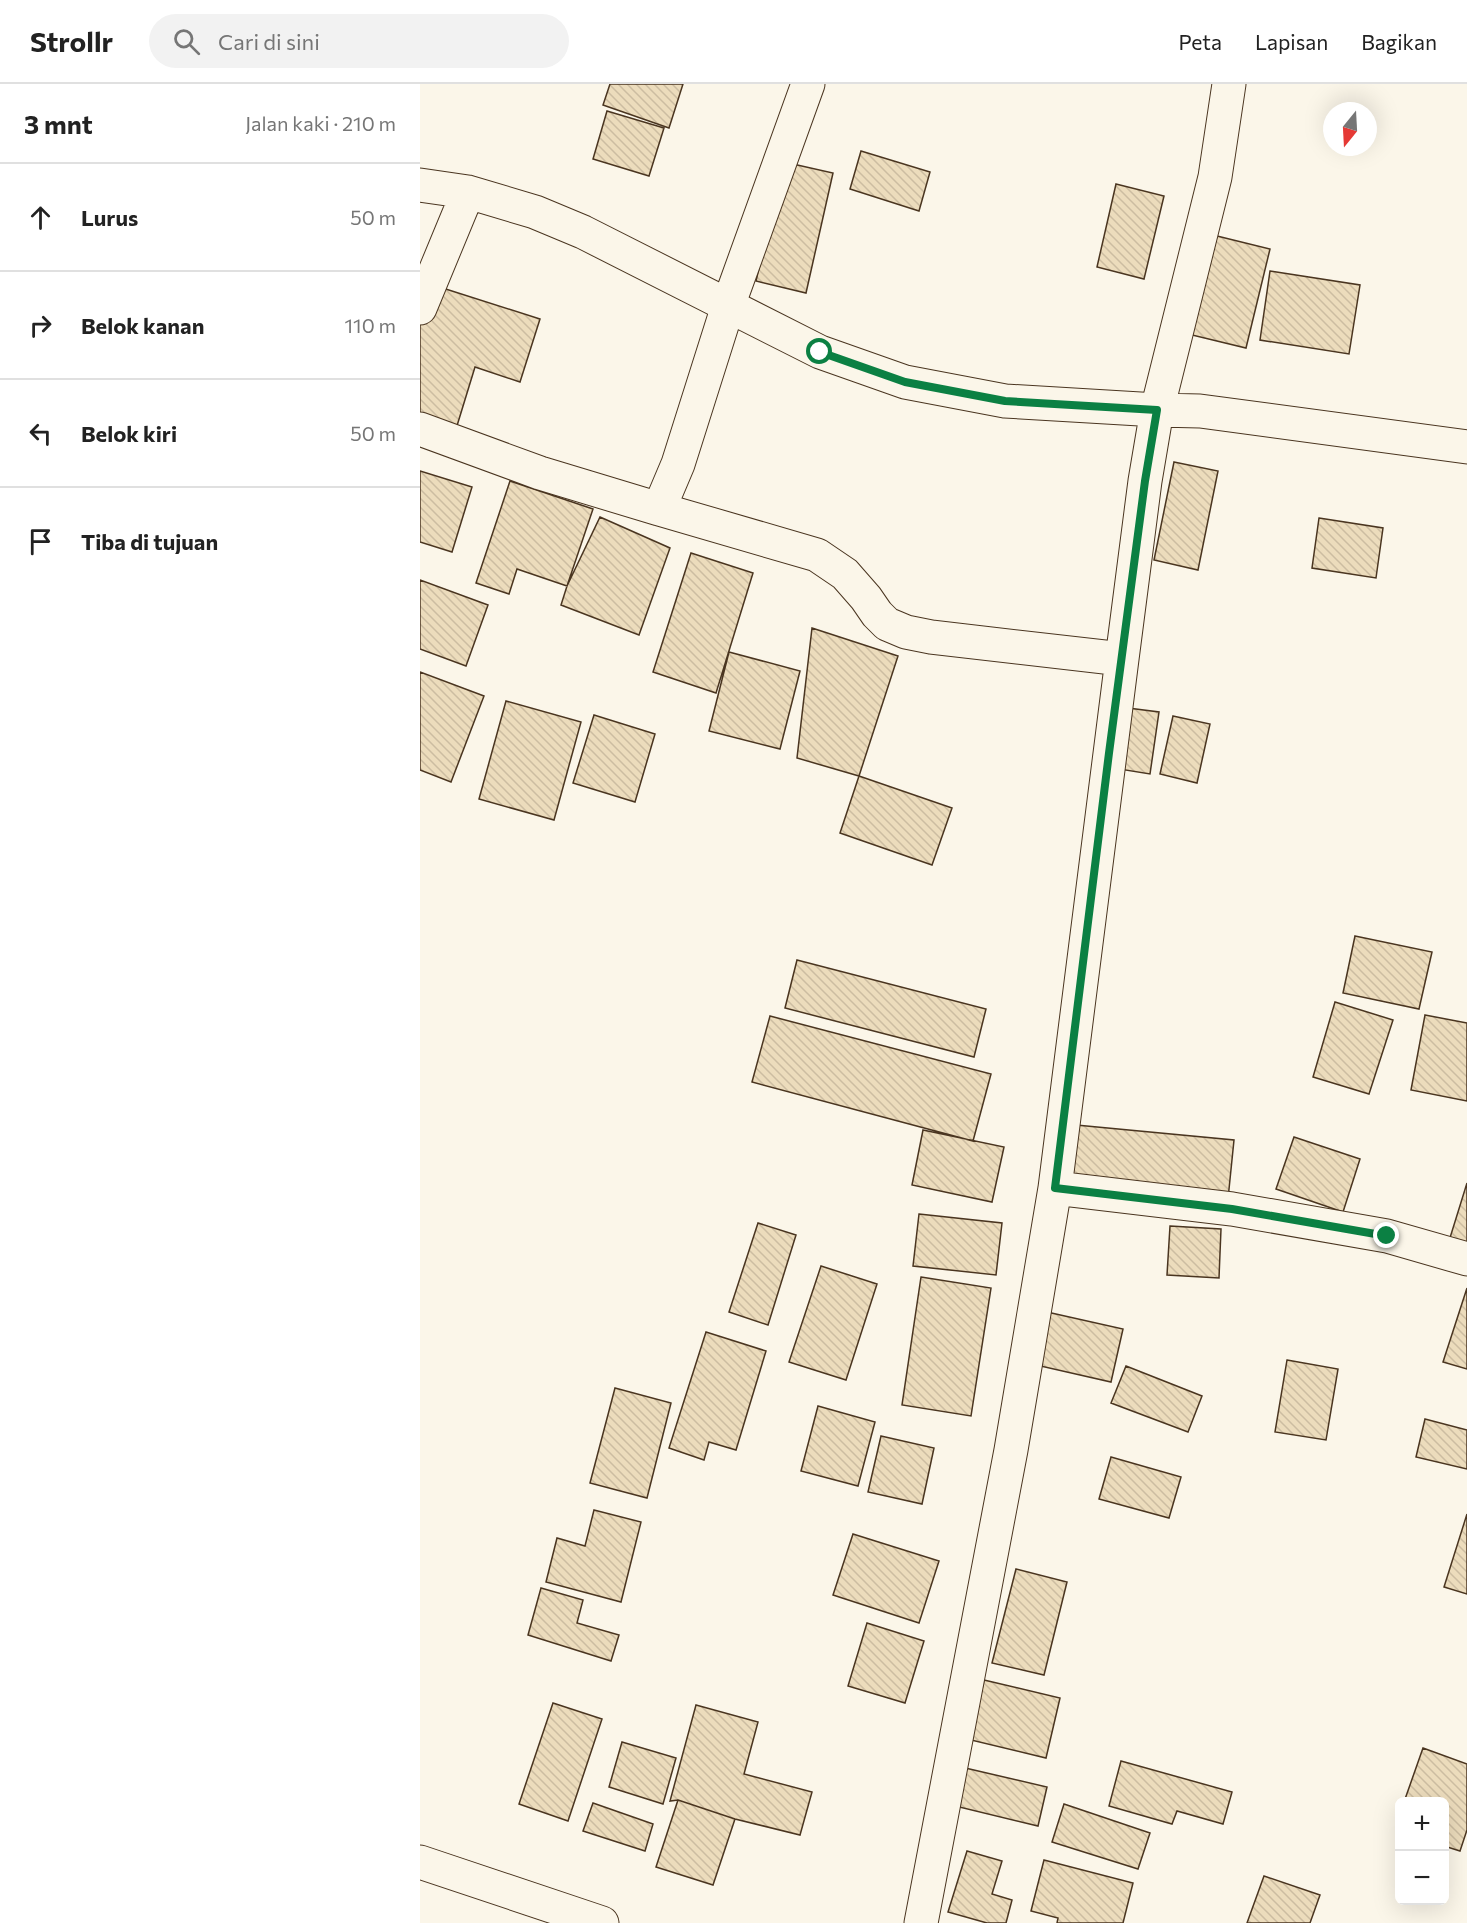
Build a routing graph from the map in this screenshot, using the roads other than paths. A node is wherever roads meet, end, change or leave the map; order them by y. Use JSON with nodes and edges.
{"nodes":[{"id":1,"x":808,"y":84,"type":"edge"},
{"id":2,"x":1229,"y":84,"type":"edge"},
{"id":3,"x":420,"y":185,"type":"edge"},
{"id":4,"x":468,"y":192,"type":"junction"},
{"id":5,"x":728,"y":306,"type":"junction"},
{"id":6,"x":420,"y":308,"type":"edge"},
{"id":7,"x":1157,"y":410,"type":"junction"},
{"id":8,"x":420,"y":429,"type":"edge"},
{"id":9,"x":1467,"y":447,"type":"edge"},
{"id":10,"x":659,"y":509,"type":"junction"},
{"id":11,"x":1122,"y":659,"type":"junction"},
{"id":12,"x":1055,"y":1188,"type":"junction"},
{"id":13,"x":1467,"y":1259,"type":"edge"},
{"id":14,"x":420,"y":1862,"type":"edge"},
{"id":15,"x":602,"y":1923,"type":"edge"},
{"id":16,"x":921,"y":1923,"type":"edge"}],
"edges":[{"from":1,"to":5,"type":"street"},
{"from":2,"to":7,"type":"street"},
{"from":3,"to":4,"type":"street"},
{"from":4,"to":5,"type":"street"},
{"from":4,"to":6,"type":"street"},
{"from":5,"to":7,"type":"street"},
{"from":5,"to":10,"type":"street"},
{"from":7,"to":9,"type":"street"},
{"from":7,"to":11,"type":"street"},
{"from":8,"to":10,"type":"street"},
{"from":10,"to":11,"type":"street"},
{"from":11,"to":12,"type":"street"},
{"from":12,"to":13,"type":"street"},
{"from":12,"to":16,"type":"street"},
{"from":14,"to":15,"type":"street"}]}
